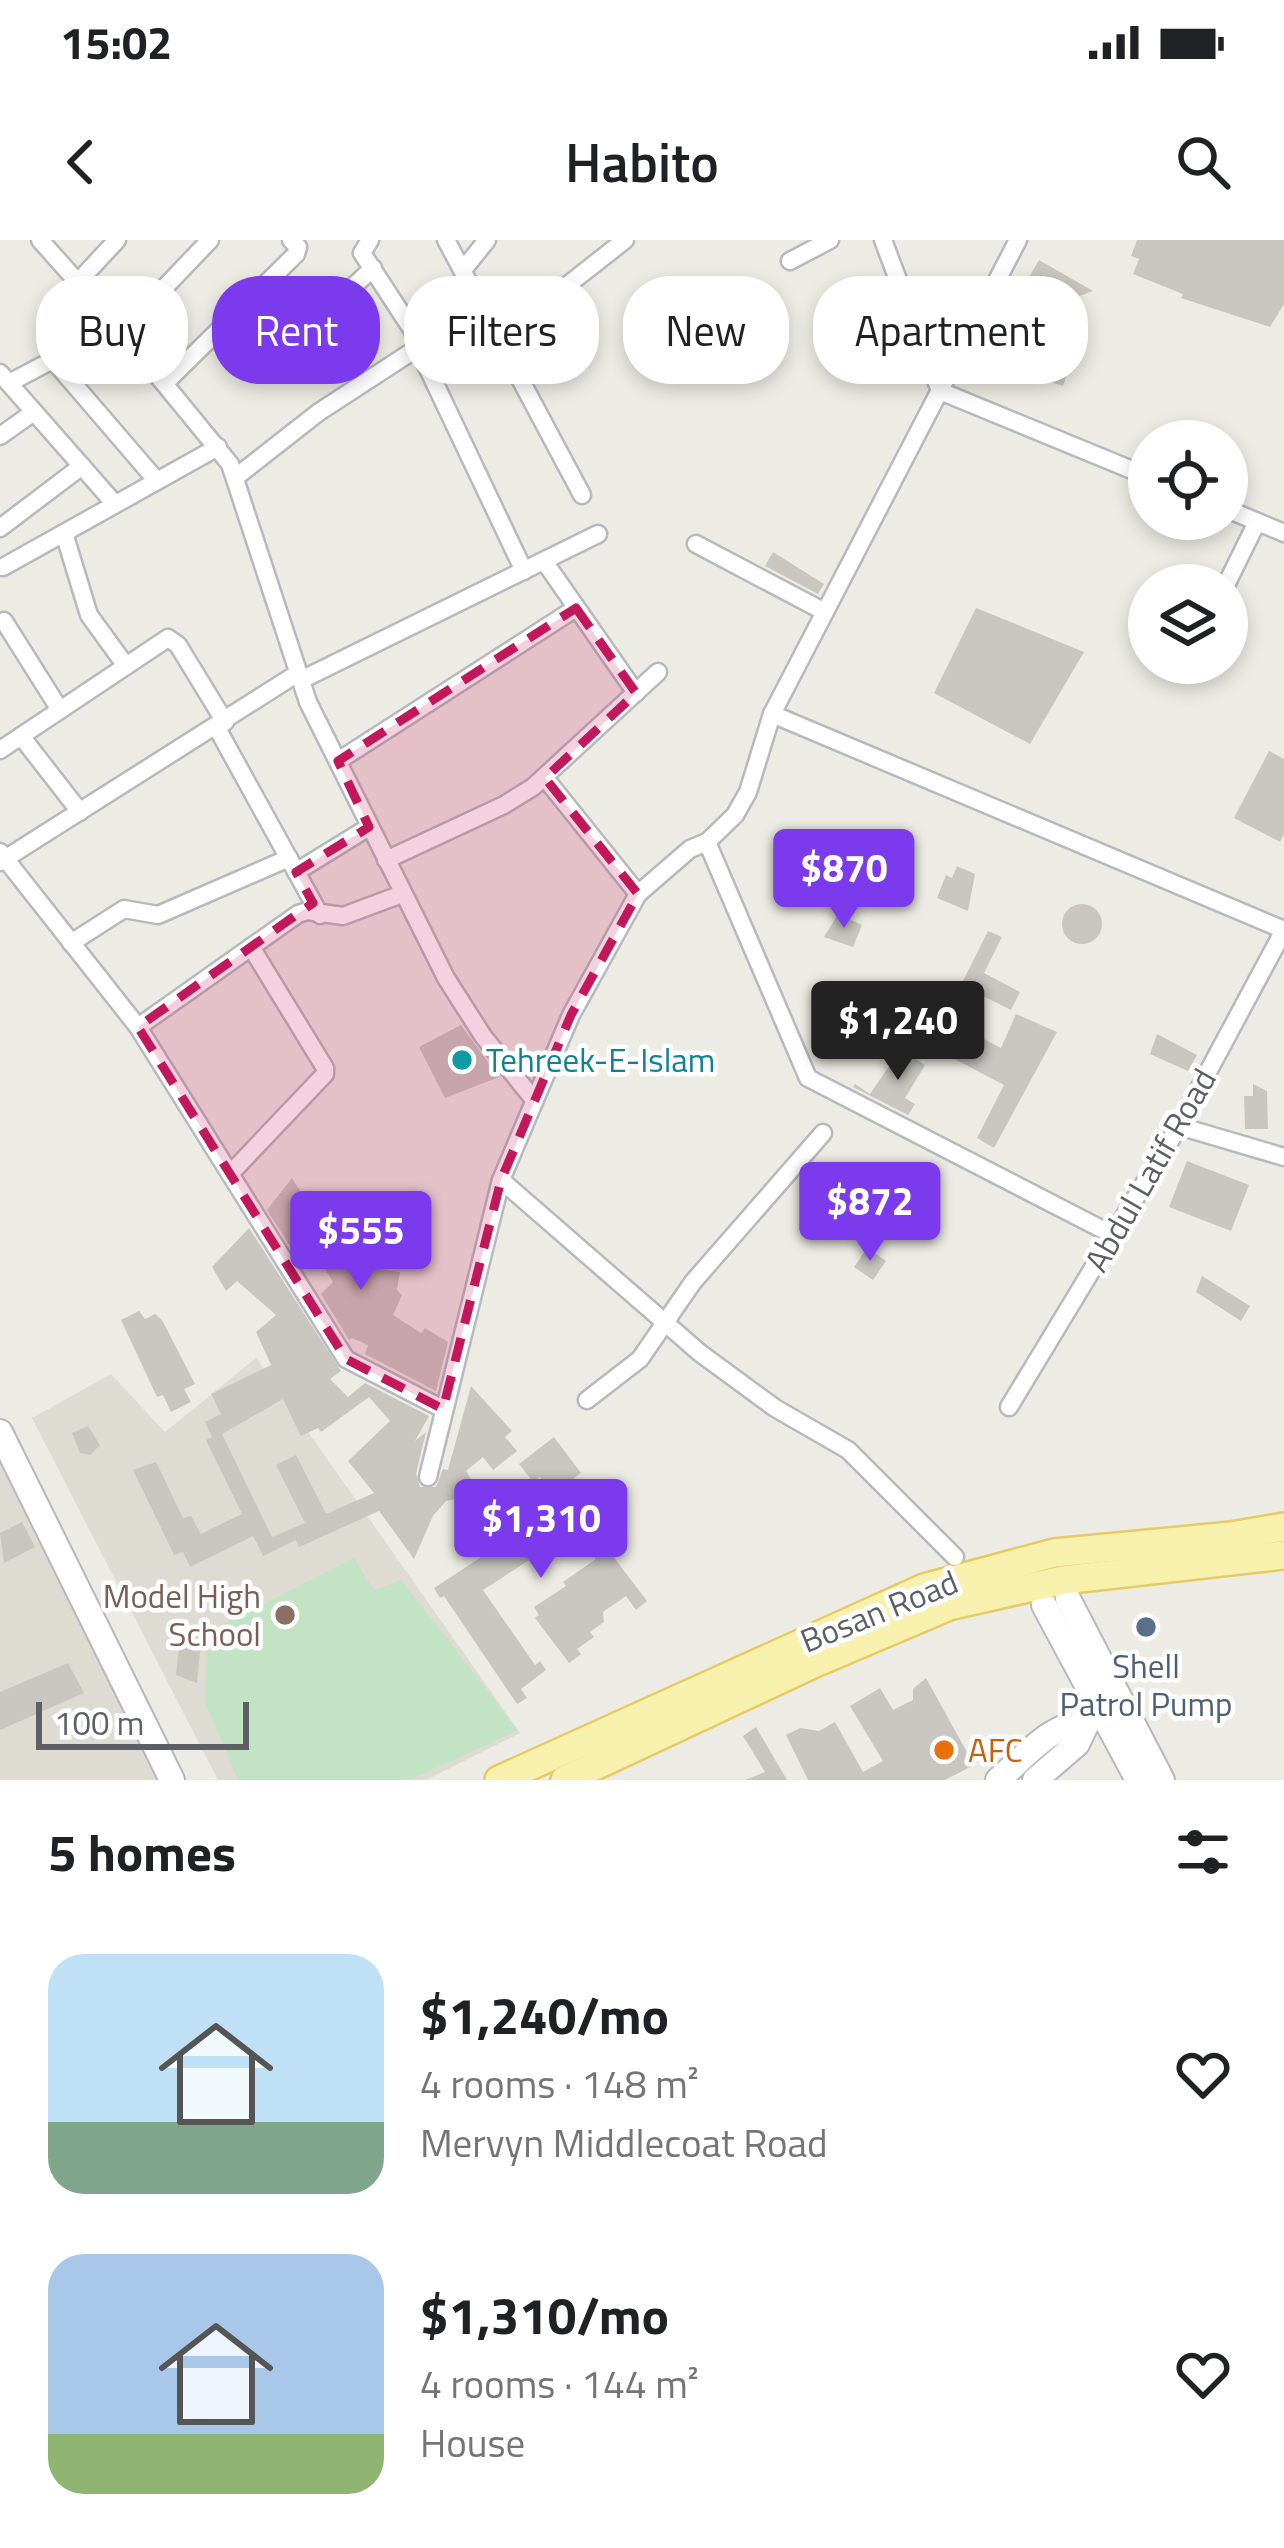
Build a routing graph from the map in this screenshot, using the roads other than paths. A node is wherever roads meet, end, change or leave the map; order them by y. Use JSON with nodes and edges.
{"nodes":[{"id":1,"x":40,"y":240,"type":"edge"},
{"id":2,"x":117,"y":240,"type":"edge"},
{"id":3,"x":210,"y":240,"type":"edge"},
{"id":4,"x":291,"y":240,"type":"edge"},
{"id":5,"x":370,"y":240,"type":"edge"},
{"id":6,"x":446,"y":240,"type":"edge"},
{"id":7,"x":488,"y":240,"type":"edge"},
{"id":8,"x":625,"y":240,"type":"edge"},
{"id":9,"x":830,"y":240,"type":"edge"},
{"id":10,"x":883,"y":240,"type":"edge"},
{"id":11,"x":1018,"y":240,"type":"edge"},
{"id":12,"x":790,"y":261,"type":"dead end"},
{"id":13,"x":373,"y":268,"type":"junction"},
{"id":14,"x":463,"y":270,"type":"junction"},
{"id":15,"x":73,"y":276,"type":"edge"},
{"id":16,"x":84,"y":276,"type":"edge"},
{"id":17,"x":174,"y":276,"type":"edge"},
{"id":18,"x":364,"y":276,"type":"edge"},
{"id":19,"x":466,"y":276,"type":"edge"},
{"id":20,"x":579,"y":276,"type":"edge"},
{"id":21,"x":404,"y":314,"type":"edge"},
{"id":22,"x":404,"y":359,"type":"edge"},
{"id":23,"x":188,"y":360,"type":"edge"},
{"id":24,"x":36,"y":366,"type":"edge"},
{"id":25,"x":5,"y":378,"type":"edge"},
{"id":26,"x":74,"y":384,"type":"edge"},
{"id":27,"x":167,"y":384,"type":"edge"},
{"id":28,"x":435,"y":384,"type":"edge"},
{"id":29,"x":525,"y":384,"type":"edge"},
{"id":30,"x":940,"y":391,"type":"junction"},
{"id":31,"x":34,"y":412,"type":"junction"},
{"id":32,"x":0,"y":436,"type":"edge"},
{"id":33,"x":218,"y":447,"type":"junction"},
{"id":34,"x":82,"y":466,"type":"junction"},
{"id":35,"x":1128,"y":468,"type":"edge"},
{"id":36,"x":236,"y":478,"type":"junction"},
{"id":37,"x":157,"y":481,"type":"junction"},
{"id":38,"x":582,"y":495,"type":"dead end"},
{"id":39,"x":116,"y":504,"type":"junction"},
{"id":40,"x":1248,"y":518,"type":"edge"},
{"id":41,"x":1257,"y":522,"type":"junction"},
{"id":42,"x":0,"y":528,"type":"edge"},
{"id":43,"x":64,"y":533,"type":"junction"},
{"id":44,"x":1284,"y":533,"type":"edge"},
{"id":45,"x":598,"y":534,"type":"dead end"},
{"id":46,"x":696,"y":544,"type":"dead end"},
{"id":47,"x":544,"y":561,"type":"junction"},
{"id":48,"x":1236,"y":564,"type":"edge"},
{"id":49,"x":3,"y":567,"type":"dead end"},
{"id":50,"x":524,"y":571,"type":"junction"},
{"id":51,"x":576,"y":608,"type":"junction"},
{"id":52,"x":824,"y":612,"type":"junction"},
{"id":53,"x":4,"y":621,"type":"dead end"},
{"id":54,"x":126,"y":666,"type":"junction"},
{"id":55,"x":658,"y":672,"type":"dead end"},
{"id":56,"x":300,"y":677,"type":"junction"},
{"id":57,"x":636,"y":693,"type":"junction"},
{"id":58,"x":60,"y":710,"type":"junction"},
{"id":59,"x":772,"y":714,"type":"junction"},
{"id":60,"x":221,"y":725,"type":"junction"},
{"id":61,"x":21,"y":736,"type":"junction"},
{"id":62,"x":0,"y":750,"type":"edge"},
{"id":63,"x":338,"y":760,"type":"junction"},
{"id":64,"x":544,"y":778,"type":"junction"},
{"id":65,"x":80,"y":812,"type":"junction"},
{"id":66,"x":369,"y":827,"type":"junction"},
{"id":67,"x":707,"y":842,"type":"junction"},
{"id":68,"x":2,"y":857,"type":"edge"},
{"id":69,"x":386,"y":860,"type":"junction"},
{"id":70,"x":292,"y":865,"type":"junction"},
{"id":71,"x":402,"y":894,"type":"junction"},
{"id":72,"x":638,"y":894,"type":"junction"},
{"id":73,"x":320,"y":915,"type":"junction"},
{"id":74,"x":1284,"y":930,"type":"edge"},
{"id":75,"x":71,"y":943,"type":"junction"},
{"id":76,"x":251,"y":947,"type":"junction"},
{"id":77,"x":138,"y":1027,"type":"junction"},
{"id":78,"x":534,"y":1100,"type":"junction"},
{"id":79,"x":1179,"y":1126,"type":"junction"},
{"id":80,"x":823,"y":1133,"type":"dead end"},
{"id":81,"x":1284,"y":1157,"type":"edge"},
{"id":82,"x":230,"y":1174,"type":"junction"},
{"id":83,"x":501,"y":1180,"type":"junction"},
{"id":84,"x":1113,"y":1235,"type":"junction"},
{"id":85,"x":663,"y":1322,"type":"junction"},
{"id":86,"x":587,"y":1400,"type":"dead end"},
{"id":87,"x":1009,"y":1407,"type":"dead end"},
{"id":88,"x":443,"y":1408,"type":"junction"},
{"id":89,"x":0,"y":1432,"type":"edge"},
{"id":90,"x":428,"y":1477,"type":"dead end"},
{"id":91,"x":1284,"y":1527,"type":"edge"},
{"id":92,"x":1284,"y":1555,"type":"edge"},
{"id":93,"x":955,"y":1557,"type":"dead end"},
{"id":94,"x":1056,"y":1602,"type":"dead end"},
{"id":95,"x":1102,"y":1712,"type":"junction"},
{"id":96,"x":172,"y":1780,"type":"edge"},
{"id":97,"x":499,"y":1780,"type":"edge"},
{"id":98,"x":565,"y":1780,"type":"edge"},
{"id":99,"x":998,"y":1780,"type":"edge"},
{"id":100,"x":1035,"y":1780,"type":"edge"},
{"id":101,"x":1138,"y":1780,"type":"edge"},
{"id":102,"x":1162,"y":1780,"type":"edge"}],
"edges":[{"from":1,"to":15,"type":"street"},
{"from":2,"to":16,"type":"street"},
{"from":3,"to":17,"type":"street"},
{"from":4,"to":23,"type":"street"},
{"from":5,"to":13,"type":"street"},
{"from":6,"to":14,"type":"street"},
{"from":7,"to":14,"type":"street"},
{"from":8,"to":20,"type":"street"},
{"from":9,"to":12,"type":"street"},
{"from":10,"to":30,"type":"street"},
{"from":11,"to":30,"type":"street"},
{"from":13,"to":18,"type":"street"},
{"from":13,"to":21,"type":"street"},
{"from":14,"to":19,"type":"street"},
{"from":22,"to":36,"type":"street"},
{"from":24,"to":25,"type":"street"},
{"from":25,"to":31,"type":"street"},
{"from":26,"to":37,"type":"street"},
{"from":27,"to":33,"type":"street"},
{"from":28,"to":50,"type":"street"},
{"from":29,"to":38,"type":"street"},
{"from":30,"to":35,"type":"street"},
{"from":30,"to":52,"type":"street"},
{"from":31,"to":32,"type":"street"},
{"from":31,"to":34,"type":"street"},
{"from":33,"to":36,"type":"street"},
{"from":33,"to":37,"type":"street"},
{"from":34,"to":39,"type":"street"},
{"from":34,"to":42,"type":"street"},
{"from":36,"to":56,"type":"street"},
{"from":37,"to":39,"type":"street"},
{"from":39,"to":43,"type":"street"},
{"from":40,"to":41,"type":"street"},
{"from":41,"to":44,"type":"street"},
{"from":41,"to":48,"type":"street"},
{"from":43,"to":49,"type":"street"},
{"from":43,"to":54,"type":"street"},
{"from":45,"to":47,"type":"street"},
{"from":46,"to":52,"type":"street"},
{"from":47,"to":50,"type":"street"},
{"from":47,"to":51,"type":"street"},
{"from":50,"to":56,"type":"street"},
{"from":51,"to":57,"type":"street"},
{"from":51,"to":63,"type":"street"},
{"from":52,"to":59,"type":"street"},
{"from":53,"to":58,"type":"street"},
{"from":54,"to":58,"type":"street"},
{"from":54,"to":60,"type":"street"},
{"from":55,"to":57,"type":"street"},
{"from":56,"to":60,"type":"street"},
{"from":56,"to":63,"type":"street"},
{"from":57,"to":64,"type":"street"},
{"from":58,"to":61,"type":"street"},
{"from":59,"to":67,"type":"street"},
{"from":59,"to":74,"type":"street"},
{"from":60,"to":65,"type":"street"},
{"from":60,"to":70,"type":"street"},
{"from":61,"to":62,"type":"street"},
{"from":61,"to":65,"type":"street"},
{"from":63,"to":66,"type":"street"},
{"from":64,"to":69,"type":"street"},
{"from":64,"to":72,"type":"street"},
{"from":65,"to":68,"type":"street"},
{"from":66,"to":69,"type":"street"},
{"from":66,"to":70,"type":"street"},
{"from":67,"to":72,"type":"street"},
{"from":67,"to":84,"type":"street"},
{"from":68,"to":75,"type":"street"},
{"from":69,"to":71,"type":"street"},
{"from":70,"to":73,"type":"street"},
{"from":70,"to":75,"type":"street"},
{"from":71,"to":73,"type":"street"},
{"from":71,"to":78,"type":"street"},
{"from":72,"to":78,"type":"street"},
{"from":73,"to":76,"type":"street"},
{"from":74,"to":79,"type":"street","name":"Abdul Latif Road"},
{"from":75,"to":77,"type":"street"},
{"from":76,"to":77,"type":"street"},
{"from":76,"to":82,"type":"street"},
{"from":77,"to":82,"type":"street"},
{"from":78,"to":83,"type":"street"},
{"from":79,"to":81,"type":"street"},
{"from":79,"to":84,"type":"street","name":"Abdul Latif Road"},
{"from":80,"to":85,"type":"street"},
{"from":82,"to":88,"type":"street"},
{"from":83,"to":85,"type":"street"},
{"from":83,"to":88,"type":"street"},
{"from":84,"to":87,"type":"street","name":"Abdul Latif Road"},
{"from":85,"to":86,"type":"street"},
{"from":85,"to":93,"type":"street"},
{"from":88,"to":90,"type":"street"},
{"from":89,"to":96,"type":"street"},
{"from":91,"to":97,"type":"main road","name":"Bosan Road"},
{"from":92,"to":98,"type":"main road","name":"Bosan Road"},
{"from":94,"to":95,"type":"street"},
{"from":95,"to":99,"type":"street"},
{"from":95,"to":100,"type":"street"},
{"from":95,"to":101,"type":"street"},
{"from":95,"to":102,"type":"street"}]}
